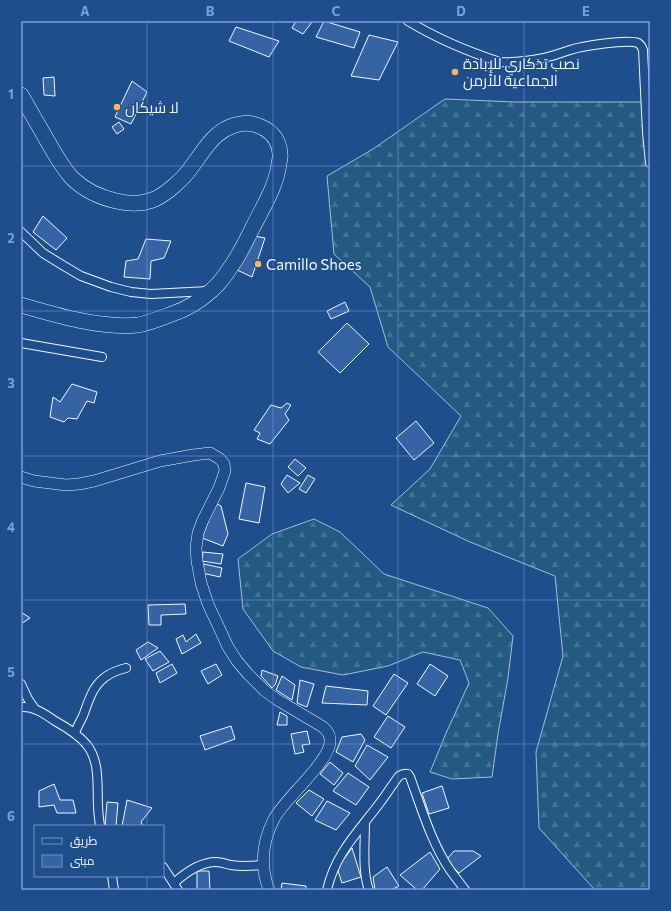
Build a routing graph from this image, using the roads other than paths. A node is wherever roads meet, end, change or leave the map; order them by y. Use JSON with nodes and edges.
{"nodes":[{"id":1,"x":408,"y":21,"type":"edge"},
{"id":2,"x":646,"y":45,"type":"edge"},
{"id":3,"x":21,"y":95,"type":"edge"},
{"id":4,"x":650,"y":163,"type":"edge"},
{"id":5,"x":21,"y":232,"type":"edge"},
{"id":6,"x":211,"y":291,"type":"junction"},
{"id":7,"x":21,"y":305,"type":"edge"},
{"id":8,"x":21,"y":342,"type":"edge"},
{"id":9,"x":102,"y":357,"type":"dead end"},
{"id":10,"x":21,"y":477,"type":"edge"},
{"id":11,"x":126,"y":668,"type":"dead end"},
{"id":12,"x":21,"y":684,"type":"edge"},
{"id":13,"x":21,"y":707,"type":"edge"},
{"id":14,"x":36,"y":709,"type":"junction"},
{"id":15,"x":74,"y":733,"type":"junction"},
{"id":16,"x":365,"y":822,"type":"junction"},
{"id":17,"x":100,"y":825,"type":"edge"},
{"id":18,"x":263,"y":865,"type":"junction"},
{"id":19,"x":164,"y":868,"type":"edge"},
{"id":20,"x":112,"y":877,"type":"edge"},
{"id":21,"x":176,"y":886,"type":"edge"},
{"id":22,"x":114,"y":890,"type":"edge"},
{"id":23,"x":269,"y":890,"type":"edge"},
{"id":24,"x":326,"y":890,"type":"edge"},
{"id":25,"x":369,"y":890,"type":"edge"},
{"id":26,"x":465,"y":890,"type":"edge"}],
"edges":[{"from":1,"to":2,"type":"street"},
{"from":2,"to":4,"type":"street"},
{"from":3,"to":6,"type":"highway"},
{"from":5,"to":6,"type":"street"},
{"from":6,"to":7,"type":"highway"},
{"from":8,"to":9,"type":"street"},
{"from":10,"to":18,"type":"main road"},
{"from":11,"to":15,"type":"street"},
{"from":12,"to":14,"type":"street"},
{"from":13,"to":14,"type":"street"},
{"from":14,"to":15,"type":"street"},
{"from":15,"to":17,"type":"street"},
{"from":16,"to":24,"type":"street"},
{"from":16,"to":25,"type":"street"},
{"from":16,"to":26,"type":"street"},
{"from":18,"to":21,"type":"street"},
{"from":18,"to":23,"type":"main road"},
{"from":19,"to":21,"type":"street"},
{"from":20,"to":22,"type":"street"}]}
